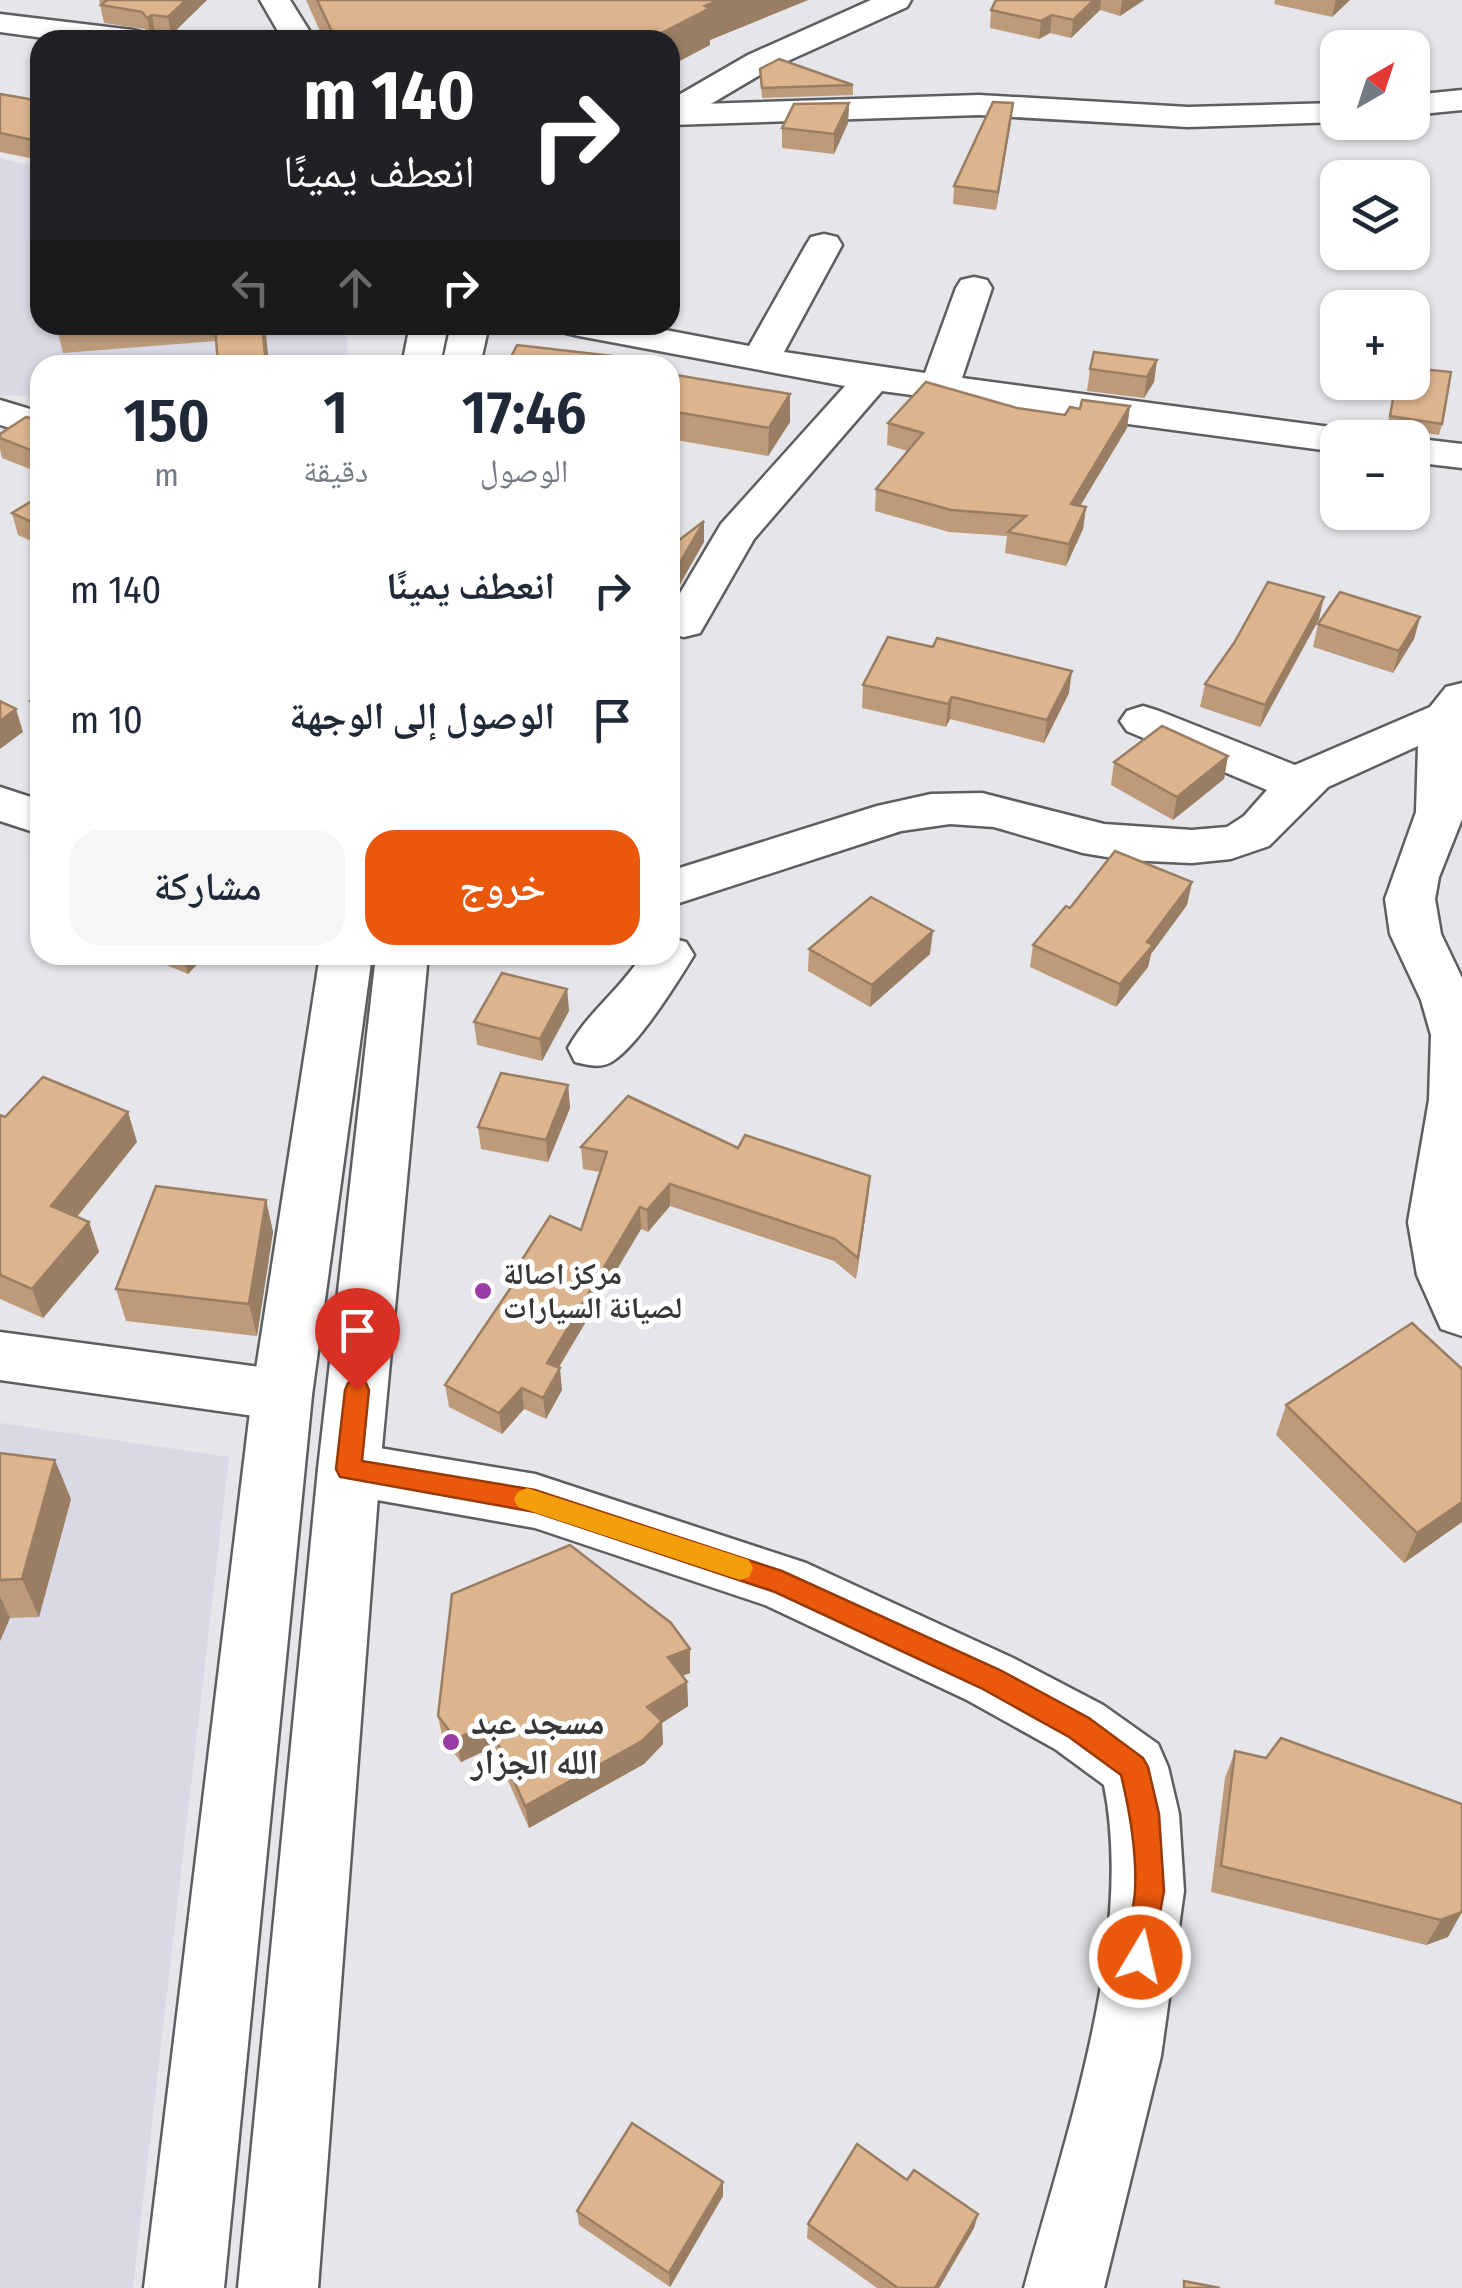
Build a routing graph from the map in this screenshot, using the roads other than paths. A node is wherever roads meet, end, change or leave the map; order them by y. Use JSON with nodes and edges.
{"nodes":[{"id":1,"x":275,"y":0,"type":"edge"},
{"id":2,"x":845,"y":0,"type":"edge"},
{"id":3,"x":896,"y":0,"type":"edge"},
{"id":4,"x":0,"y":24,"type":"edge"},
{"id":5,"x":50,"y":30,"type":"edge"},
{"id":6,"x":294,"y":30,"type":"edge"},
{"id":7,"x":680,"y":80,"type":"edge"},
{"id":8,"x":1462,"y":100,"type":"edge"},
{"id":9,"x":1430,"y":103,"type":"edge"},
{"id":10,"x":680,"y":108,"type":"edge"},
{"id":11,"x":1320,"y":113,"type":"edge"},
{"id":12,"x":680,"y":114,"type":"edge"},
{"id":13,"x":824,"y":245,"type":"dead end"},
{"id":14,"x":974,"y":288,"type":"dead end"},
{"id":15,"x":631,"y":335,"type":"edge"},
{"id":16,"x":760,"y":360,"type":"junction"},
{"id":17,"x":872,"y":378,"type":"junction"},
{"id":18,"x":938,"y":388,"type":"junction"},
{"id":19,"x":0,"y":412,"type":"edge"},
{"id":20,"x":30,"y":422,"type":"edge"},
{"id":21,"x":1320,"y":438,"type":"edge"},
{"id":22,"x":1430,"y":452,"type":"edge"},
{"id":23,"x":1462,"y":456,"type":"edge"},
{"id":24,"x":684,"y":624,"type":"dead end"},
{"id":25,"x":1453,"y":708,"type":"edge"},
{"id":26,"x":1143,"y":721,"type":"dead end"},
{"id":27,"x":1299,"y":785,"type":"junction"},
{"id":28,"x":0,"y":803,"type":"edge"},
{"id":29,"x":30,"y":814,"type":"edge"},
{"id":30,"x":680,"y":886,"type":"edge"},
{"id":31,"x":345,"y":965,"type":"edge"},
{"id":32,"x":401,"y":965,"type":"edge"},
{"id":33,"x":662,"y":965,"type":"edge"},
{"id":34,"x":594,"y":1048,"type":"dead end"},
{"id":35,"x":1462,"y":1312,"type":"edge"},
{"id":36,"x":0,"y":1356,"type":"edge"},
{"id":37,"x":282,"y":1395,"type":"junction"},
{"id":38,"x":349,"y":1469,"type":"junction"},
{"id":39,"x":184,"y":2288,"type":"edge"},
{"id":40,"x":278,"y":2288,"type":"edge"},
{"id":41,"x":1064,"y":2288,"type":"edge"}],
"edges":[{"from":1,"to":6,"type":"street"},
{"from":2,"to":7,"type":"street"},
{"from":3,"to":10,"type":"street"},
{"from":4,"to":5,"type":"street"},
{"from":8,"to":9,"type":"street"},
{"from":11,"to":12,"type":"street"},
{"from":13,"to":16,"type":"street"},
{"from":14,"to":18,"type":"street"},
{"from":15,"to":16,"type":"street"},
{"from":16,"to":17,"type":"street"},
{"from":17,"to":18,"type":"street"},
{"from":17,"to":24,"type":"street"},
{"from":18,"to":21,"type":"street"},
{"from":19,"to":20,"type":"street"},
{"from":22,"to":23,"type":"street"},
{"from":25,"to":27,"type":"street"},
{"from":25,"to":35,"type":"street"},
{"from":26,"to":27,"type":"street"},
{"from":27,"to":30,"type":"street"},
{"from":28,"to":29,"type":"street"},
{"from":31,"to":37,"type":"street"},
{"from":32,"to":38,"type":"street"},
{"from":33,"to":34,"type":"street"},
{"from":36,"to":37,"type":"street"},
{"from":37,"to":39,"type":"street"},
{"from":38,"to":40,"type":"street"},
{"from":38,"to":41,"type":"street"}]}
